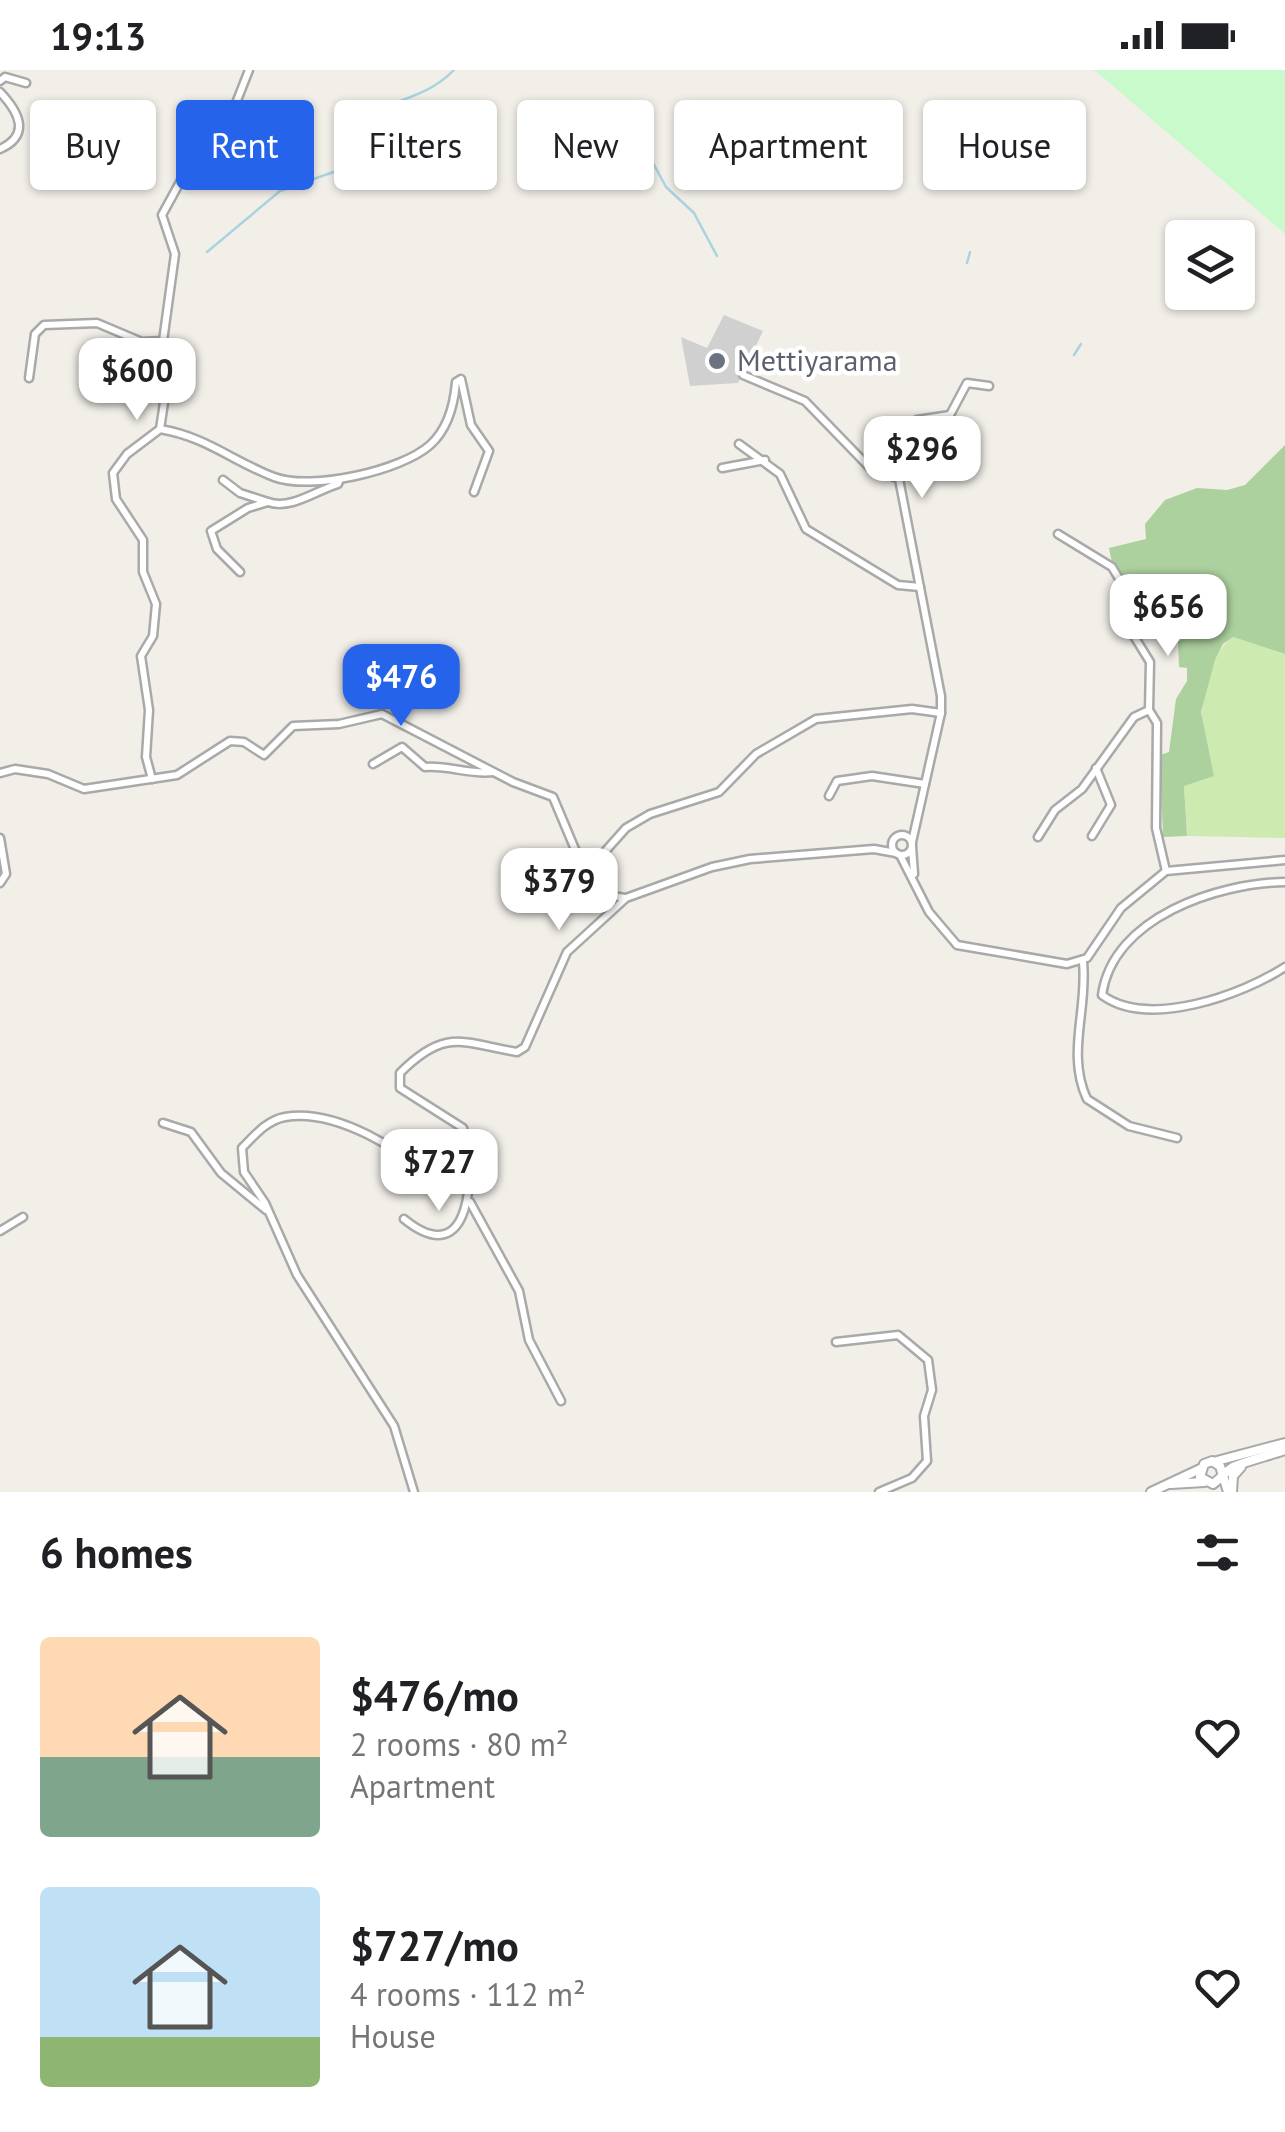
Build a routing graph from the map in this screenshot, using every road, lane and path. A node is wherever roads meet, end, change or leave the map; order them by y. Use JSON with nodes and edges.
{"nodes":[{"id":1,"x":249,"y":70,"type":"edge"},
{"id":2,"x":0,"y":81,"type":"edge"},
{"id":3,"x":26,"y":83,"type":"dead end"},
{"id":4,"x":0,"y":92,"type":"edge"},
{"id":5,"x":0,"y":149,"type":"edge"},
{"id":6,"x":163,"y":341,"type":"junction"},
{"id":7,"x":743,"y":374,"type":"dead end"},
{"id":8,"x":29,"y":378,"type":"dead end"},
{"id":9,"x":989,"y":386,"type":"dead end"},
{"id":10,"x":160,"y":429,"type":"junction"},
{"id":11,"x":739,"y":444,"type":"dead end"},
{"id":12,"x":765,"y":460,"type":"junction"},
{"id":13,"x":722,"y":468,"type":"dead end"},
{"id":14,"x":340,"y":479,"type":"junction"},
{"id":15,"x":900,"y":479,"type":"junction"},
{"id":16,"x":224,"y":480,"type":"dead end"},
{"id":17,"x":474,"y":492,"type":"dead end"},
{"id":18,"x":268,"y":502,"type":"junction"},
{"id":19,"x":1058,"y":534,"type":"dead end"},
{"id":20,"x":240,"y":572,"type":"dead end"},
{"id":21,"x":920,"y":587,"type":"junction"},
{"id":22,"x":1150,"y":710,"type":"junction"},
{"id":23,"x":941,"y":713,"type":"junction"},
{"id":24,"x":373,"y":764,"type":"dead end"},
{"id":25,"x":1096,"y":768,"type":"junction"},
{"id":26,"x":494,"y":772,"type":"junction"},
{"id":27,"x":0,"y":773,"type":"edge"},
{"id":28,"x":152,"y":779,"type":"junction"},
{"id":29,"x":925,"y":784,"type":"junction"},
{"id":30,"x":830,"y":796,"type":"dead end"},
{"id":31,"x":919,"y":812,"type":"junction"},
{"id":32,"x":898,"y":836,"type":"junction"},
{"id":33,"x":1092,"y":836,"type":"dead end"},
{"id":34,"x":1038,"y":837,"type":"dead end"},
{"id":35,"x":0,"y":838,"type":"edge"},
{"id":36,"x":912,"y":845,"type":"junction"},
{"id":37,"x":874,"y":849,"type":"junction"},
{"id":38,"x":898,"y":854,"type":"junction"},
{"id":39,"x":1285,"y":860,"type":"edge"},
{"id":40,"x":1166,"y":871,"type":"junction"},
{"id":41,"x":584,"y":875,"type":"junction"},
{"id":42,"x":914,"y":875,"type":"junction"},
{"id":43,"x":1285,"y":882,"type":"edge"},
{"id":44,"x":0,"y":883,"type":"edge"},
{"id":45,"x":626,"y":898,"type":"junction"},
{"id":46,"x":1083,"y":962,"type":"junction"},
{"id":47,"x":1285,"y":967,"type":"edge"},
{"id":48,"x":162,"y":1124,"type":"dead end"},
{"id":49,"x":1177,"y":1138,"type":"dead end"},
{"id":50,"x":468,"y":1171,"type":"junction"},
{"id":51,"x":470,"y":1202,"type":"junction"},
{"id":52,"x":266,"y":1210,"type":"junction"},
{"id":53,"x":23,"y":1217,"type":"dead end"},
{"id":54,"x":404,"y":1219,"type":"dead end"},
{"id":55,"x":0,"y":1231,"type":"edge"},
{"id":56,"x":836,"y":1342,"type":"dead end"},
{"id":57,"x":561,"y":1401,"type":"dead end"},
{"id":58,"x":1285,"y":1446,"type":"edge"},
{"id":59,"x":1214,"y":1462,"type":"junction"},
{"id":60,"x":1249,"y":1462,"type":"junction"},
{"id":61,"x":1200,"y":1468,"type":"junction"},
{"id":62,"x":1222,"y":1477,"type":"junction"},
{"id":63,"x":1207,"y":1483,"type":"junction"},
{"id":64,"x":1171,"y":1484,"type":"junction"},
{"id":65,"x":414,"y":1492,"type":"edge"},
{"id":66,"x":879,"y":1492,"type":"edge"},
{"id":67,"x":1151,"y":1492,"type":"edge"},
{"id":68,"x":1228,"y":1492,"type":"edge"}],
"edges":[{"from":1,"to":6,"type":"street"},
{"from":2,"to":3,"type":"street"},
{"from":4,"to":5,"type":"street"},
{"from":6,"to":8,"type":"street"},
{"from":6,"to":10,"type":"street"},
{"from":7,"to":15,"type":"street"},
{"from":9,"to":15,"type":"street"},
{"from":10,"to":14,"type":"street"},
{"from":10,"to":28,"type":"street"},
{"from":11,"to":12,"type":"street"},
{"from":12,"to":13,"type":"street"},
{"from":12,"to":21,"type":"street"},
{"from":14,"to":17,"type":"street"},
{"from":14,"to":18,"type":"street"},
{"from":15,"to":21,"type":"street"},
{"from":16,"to":18,"type":"street"},
{"from":18,"to":20,"type":"street"},
{"from":19,"to":22,"type":"street"},
{"from":21,"to":23,"type":"street"},
{"from":22,"to":25,"type":"street"},
{"from":22,"to":40,"type":"street"},
{"from":23,"to":29,"type":"street"},
{"from":23,"to":41,"type":"street"},
{"from":24,"to":26,"type":"street"},
{"from":25,"to":33,"type":"street"},
{"from":25,"to":34,"type":"street"},
{"from":26,"to":28,"type":"street"},
{"from":26,"to":41,"type":"street"},
{"from":27,"to":28,"type":"street"},
{"from":29,"to":30,"type":"street"},
{"from":29,"to":31,"type":"street"},
{"from":31,"to":32,"type":"street"},
{"from":31,"to":36,"type":"street"},
{"from":32,"to":36,"type":"street"},
{"from":32,"to":37,"type":"street"},
{"from":32,"to":38,"type":"street"},
{"from":35,"to":44,"type":"street"},
{"from":36,"to":38,"type":"street"},
{"from":36,"to":42,"type":"street"},
{"from":37,"to":38,"type":"street"},
{"from":37,"to":45,"type":"street"},
{"from":38,"to":42,"type":"street"},
{"from":39,"to":40,"type":"street"},
{"from":40,"to":46,"type":"street"},
{"from":41,"to":45,"type":"street"},
{"from":42,"to":46,"type":"street"},
{"from":43,"to":47,"type":"street"},
{"from":45,"to":50,"type":"street"},
{"from":46,"to":49,"type":"street"},
{"from":48,"to":52,"type":"street"},
{"from":50,"to":51,"type":"street"},
{"from":50,"to":52,"type":"street"},
{"from":51,"to":54,"type":"street"},
{"from":51,"to":57,"type":"street"},
{"from":52,"to":65,"type":"street"},
{"from":53,"to":55,"type":"street"},
{"from":56,"to":66,"type":"street"},
{"from":58,"to":59,"type":"street"},
{"from":58,"to":60,"type":"street"},
{"from":59,"to":61,"type":"street"},
{"from":59,"to":62,"type":"street"},
{"from":60,"to":62,"type":"street"},
{"from":60,"to":68,"type":"street"},
{"from":61,"to":63,"type":"street"},
{"from":61,"to":64,"type":"street"},
{"from":62,"to":63,"type":"street"},
{"from":62,"to":68,"type":"street"},
{"from":63,"to":64,"type":"street"},
{"from":63,"to":68,"type":"street"},
{"from":64,"to":67,"type":"street"}]}
